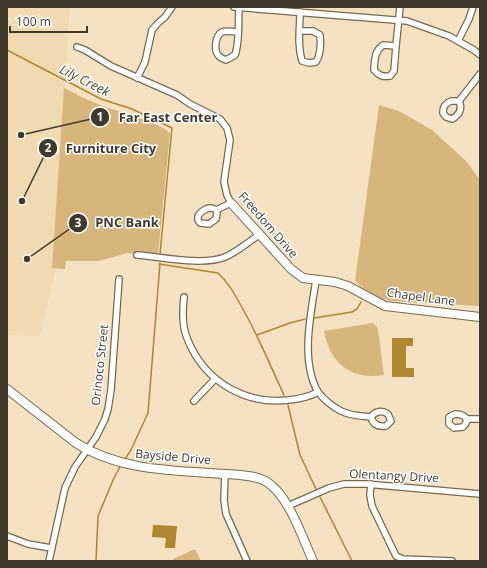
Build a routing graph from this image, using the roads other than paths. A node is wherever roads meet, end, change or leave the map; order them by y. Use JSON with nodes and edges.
{"nodes":[{"id":1,"x":172,"y":7,"type":"edge"},
{"id":2,"x":238,"y":7,"type":"edge"},
{"id":3,"x":400,"y":7,"type":"edge"},
{"id":4,"x":473,"y":7,"type":"edge"},
{"id":5,"x":300,"y":12,"type":"junction"},
{"id":6,"x":399,"y":19,"type":"junction"},
{"id":7,"x":300,"y":31,"type":"junction"},
{"id":8,"x":238,"y":32,"type":"junction"},
{"id":9,"x":458,"y":41,"type":"junction"},
{"id":10,"x":396,"y":46,"type":"junction"},
{"id":11,"x":77,"y":47,"type":"dead end"},
{"id":12,"x":480,"y":55,"type":"edge"},
{"id":13,"x":480,"y":74,"type":"edge"},
{"id":14,"x":137,"y":78,"type":"junction"},
{"id":15,"x":459,"y":101,"type":"dead end"},
{"id":16,"x":231,"y":203,"type":"junction"},
{"id":17,"x":216,"y":210,"type":"dead end"},
{"id":18,"x":259,"y":235,"type":"junction"},
{"id":19,"x":137,"y":255,"type":"dead end"},
{"id":20,"x":119,"y":279,"type":"dead end"},
{"id":21,"x":316,"y":280,"type":"junction"},
{"id":22,"x":184,"y":297,"type":"dead end"},
{"id":23,"x":480,"y":317,"type":"edge"},
{"id":24,"x":215,"y":379,"type":"junction"},
{"id":25,"x":7,"y":389,"type":"edge"},
{"id":26,"x":318,"y":392,"type":"junction"},
{"id":27,"x":194,"y":401,"type":"dead end"},
{"id":28,"x":371,"y":417,"type":"dead end"},
{"id":29,"x":467,"y":419,"type":"dead end"},
{"id":30,"x":480,"y":419,"type":"edge"},
{"id":31,"x":88,"y":450,"type":"junction"},
{"id":32,"x":225,"y":473,"type":"junction"},
{"id":33,"x":372,"y":484,"type":"junction"},
{"id":34,"x":480,"y":494,"type":"edge"},
{"id":35,"x":288,"y":506,"type":"junction"},
{"id":36,"x":7,"y":536,"type":"edge"},
{"id":37,"x":51,"y":548,"type":"junction"},
{"id":38,"x":48,"y":561,"type":"edge"},
{"id":39,"x":247,"y":561,"type":"edge"},
{"id":40,"x":313,"y":561,"type":"edge"},
{"id":41,"x":452,"y":561,"type":"edge"}],
"edges":[{"from":1,"to":14,"type":"street"},
{"from":2,"to":5,"type":"street"},
{"from":2,"to":8,"type":"street"},
{"from":3,"to":6,"type":"street"},
{"from":4,"to":9,"type":"street"},
{"from":5,"to":6,"type":"street"},
{"from":5,"to":7,"type":"street"},
{"from":6,"to":9,"type":"street"},
{"from":6,"to":10,"type":"street"},
{"from":7,"to":7,"type":"street"},
{"from":8,"to":8,"type":"street"},
{"from":9,"to":12,"type":"street"},
{"from":10,"to":10,"type":"street"},
{"from":11,"to":14,"type":"street"},
{"from":13,"to":15,"type":"street"},
{"from":14,"to":16,"type":"street","name":"Freedom Drive"},
{"from":16,"to":17,"type":"street"},
{"from":16,"to":18,"type":"street","name":"Freedom Drive"},
{"from":18,"to":19,"type":"street"},
{"from":18,"to":21,"type":"street","name":"Freedom Drive"},
{"from":20,"to":31,"type":"street","name":"Orinoco Street"},
{"from":21,"to":23,"type":"street","name":"Chapel Lane"},
{"from":21,"to":26,"type":"street"},
{"from":22,"to":24,"type":"street"},
{"from":24,"to":26,"type":"street"},
{"from":24,"to":27,"type":"street"},
{"from":25,"to":31,"type":"street","name":"Bayside Drive"},
{"from":26,"to":28,"type":"street"},
{"from":29,"to":30,"type":"street"},
{"from":31,"to":32,"type":"street","name":"Bayside Drive"},
{"from":31,"to":37,"type":"street","name":"Orinoco Street"},
{"from":32,"to":35,"type":"street","name":"Bayside Drive"},
{"from":32,"to":39,"type":"street"},
{"from":33,"to":34,"type":"street","name":"Olentangy Drive"},
{"from":33,"to":35,"type":"street","name":"Olentangy Drive"},
{"from":33,"to":41,"type":"street"},
{"from":35,"to":40,"type":"street","name":"Bayside Drive"},
{"from":36,"to":37,"type":"street"},
{"from":37,"to":38,"type":"street","name":"Orinoco Street"}]}
